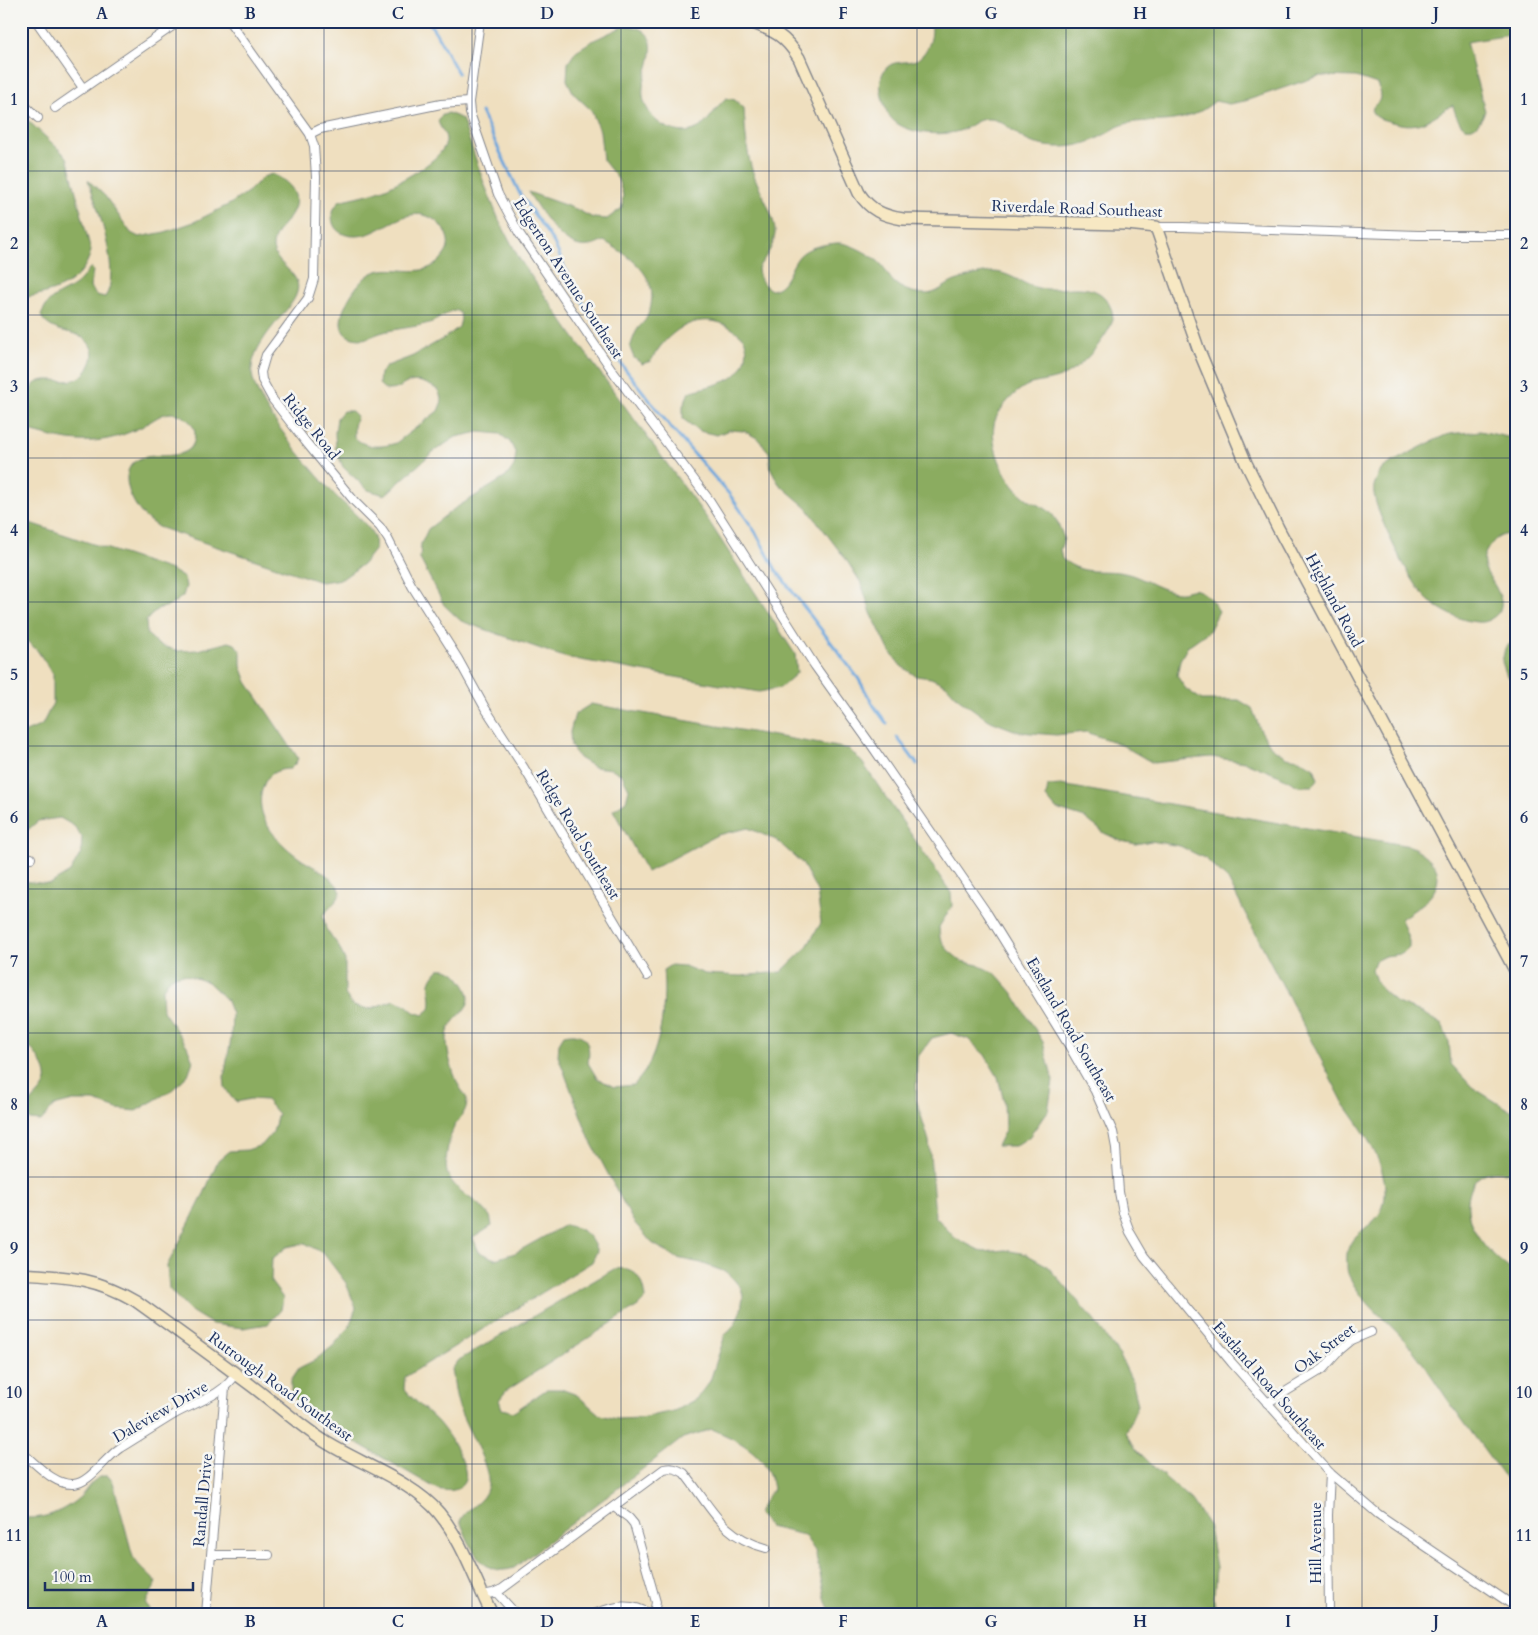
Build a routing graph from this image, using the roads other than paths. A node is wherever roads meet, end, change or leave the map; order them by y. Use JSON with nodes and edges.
{"nodes":[{"id":1,"x":36,"y":21,"type":"edge"},
{"id":2,"x":180,"y":21,"type":"edge"},
{"id":3,"x":229,"y":21,"type":"edge"},
{"id":4,"x":480,"y":21,"type":"edge"},
{"id":5,"x":748,"y":21,"type":"edge"},
{"id":6,"x":83,"y":88,"type":"junction"},
{"id":7,"x":21,"y":102,"type":"edge"},
{"id":8,"x":469,"y":102,"type":"junction"},
{"id":9,"x":55,"y":108,"type":"dead end"},
{"id":10,"x":38,"y":118,"type":"dead end"},
{"id":11,"x":310,"y":134,"type":"junction"},
{"id":12,"x":1156,"y":228,"type":"junction"},
{"id":13,"x":1517,"y":235,"type":"edge"},
{"id":14,"x":21,"y":378,"type":"edge"},
{"id":15,"x":21,"y":387,"type":"edge"},
{"id":16,"x":791,"y":630,"type":"joint"},
{"id":17,"x":485,"y":708,"type":"joint"},
{"id":18,"x":21,"y":858,"type":"edge"},
{"id":19,"x":31,"y":858,"type":"dead end"},
{"id":20,"x":1517,"y":974,"type":"edge"},
{"id":21,"x":647,"y":976,"type":"dead end"},
{"id":22,"x":21,"y":1274,"type":"edge"},
{"id":23,"x":1371,"y":1332,"type":"dead end"},
{"id":24,"x":236,"y":1374,"type":"junction"},
{"id":25,"x":225,"y":1388,"type":"junction"},
{"id":26,"x":1267,"y":1403,"type":"junction"},
{"id":27,"x":21,"y":1452,"type":"edge"},
{"id":28,"x":1330,"y":1473,"type":"junction"},
{"id":29,"x":614,"y":1507,"type":"junction"},
{"id":30,"x":766,"y":1548,"type":"dead end"},
{"id":31,"x":212,"y":1555,"type":"junction"},
{"id":32,"x":269,"y":1555,"type":"dead end"},
{"id":33,"x":496,"y":1592,"type":"junction"},
{"id":34,"x":482,"y":1595,"type":"junction"},
{"id":35,"x":1517,"y":1608,"type":"edge"},
{"id":36,"x":206,"y":1614,"type":"edge"},
{"id":37,"x":492,"y":1614,"type":"edge"},
{"id":38,"x":516,"y":1614,"type":"edge"},
{"id":39,"x":594,"y":1614,"type":"edge"},
{"id":40,"x":650,"y":1614,"type":"edge"},
{"id":41,"x":654,"y":1614,"type":"edge"},
{"id":42,"x":1329,"y":1614,"type":"edge"}],
"edges":[{"from":1,"to":6,"type":"street"},
{"from":2,"to":6,"type":"street"},
{"from":3,"to":11,"type":"street"},
{"from":4,"to":8,"type":"street"},
{"from":5,"to":12,"type":"street","name":"Riverdale Road Southeast"},
{"from":6,"to":9,"type":"street"},
{"from":7,"to":10,"type":"street"},
{"from":8,"to":11,"type":"street"},
{"from":8,"to":16,"type":"street","name":"Edgerton Avenue Southeast"},
{"from":11,"to":17,"type":"street","name":"Ridge Road"},
{"from":12,"to":13,"type":"street","name":"Riverdale Road Southeast"},
{"from":12,"to":20,"type":"street","name":"Highland Road"},
{"from":14,"to":15,"type":"street"},
{"from":16,"to":26,"type":"street","name":"Eastland Road Southeast"},
{"from":17,"to":21,"type":"street","name":"Ridge Road Southeast"},
{"from":18,"to":19,"type":"street"},
{"from":22,"to":24,"type":"street","name":"Rutrough Road Southeast"},
{"from":23,"to":26,"type":"street","name":"Oak Street"},
{"from":24,"to":25,"type":"street","name":"Daleview Drive"},
{"from":24,"to":34,"type":"street","name":"Rutrough Road Southeast"},
{"from":25,"to":27,"type":"street","name":"Daleview Drive"},
{"from":25,"to":31,"type":"street","name":"Randall Drive"},
{"from":26,"to":28,"type":"street","name":"Eastland Road Southeast"},
{"from":28,"to":35,"type":"street","name":"Eastland Road Southeast"},
{"from":28,"to":42,"type":"street","name":"Hill Avenue"},
{"from":29,"to":30,"type":"street"},
{"from":29,"to":33,"type":"street"},
{"from":29,"to":41,"type":"street"},
{"from":31,"to":32,"type":"street"},
{"from":31,"to":36,"type":"street","name":"Randall Drive"},
{"from":33,"to":34,"type":"street"},
{"from":33,"to":38,"type":"street"},
{"from":34,"to":37,"type":"street","name":"Rutrough Road Southeast"},
{"from":39,"to":40,"type":"street"}]}
